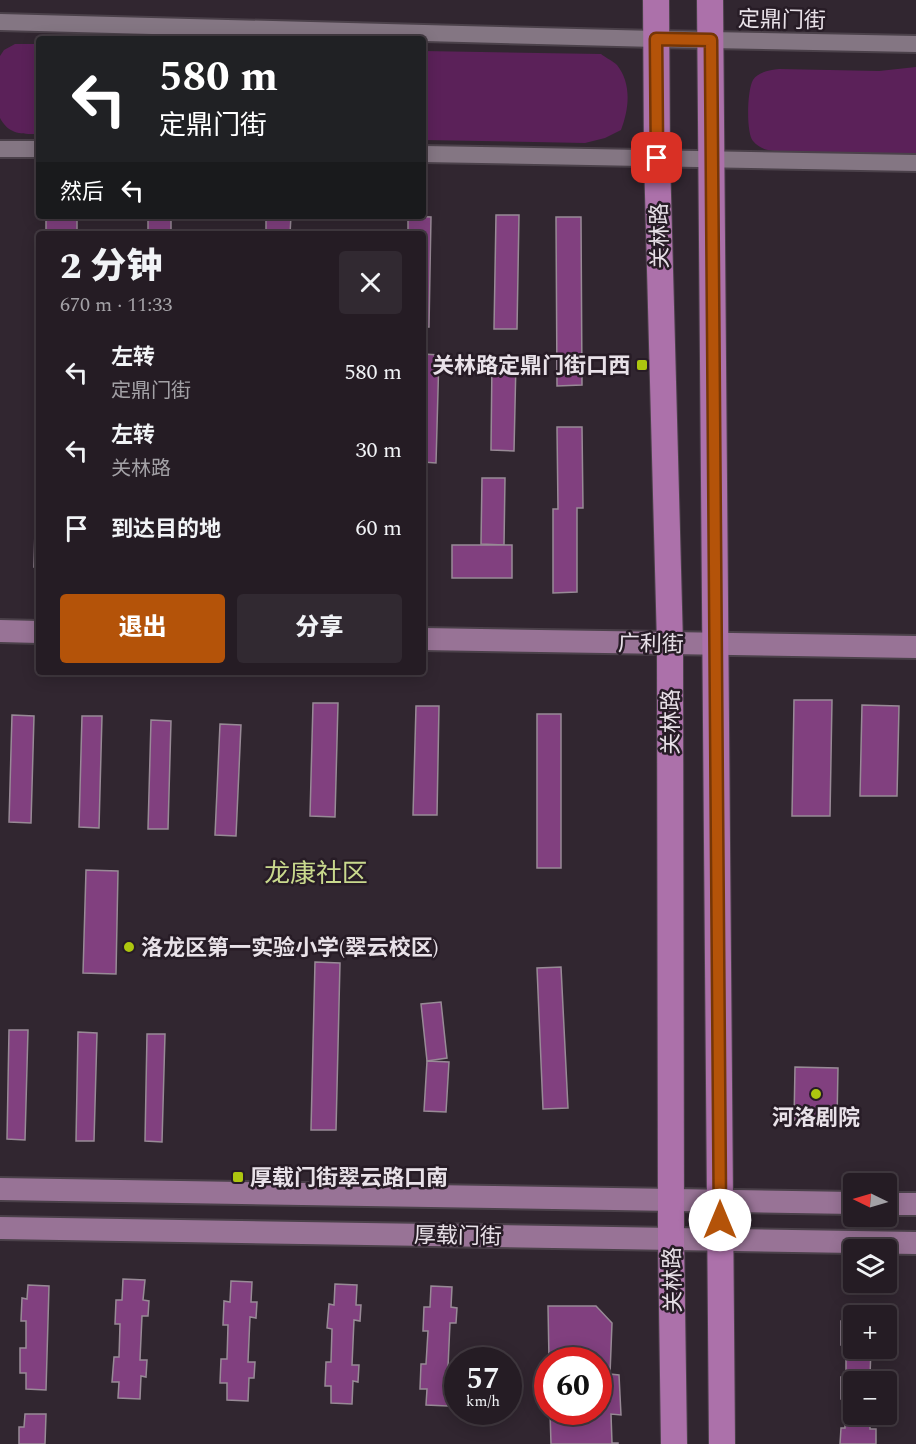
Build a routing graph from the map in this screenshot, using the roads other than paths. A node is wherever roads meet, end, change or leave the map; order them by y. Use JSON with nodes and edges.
{"nodes":[{"id":1,"x":656,"y":0,"type":"edge"},
{"id":2,"x":710,"y":0,"type":"edge"},
{"id":3,"x":0,"y":22,"type":"edge"},
{"id":4,"x":656,"y":39,"type":"junction"},
{"id":5,"x":711,"y":40,"type":"junction"},
{"id":6,"x":916,"y":44,"type":"edge"},
{"id":7,"x":0,"y":149,"type":"edge"},
{"id":8,"x":36,"y":149,"type":"edge"},
{"id":9,"x":426,"y":154,"type":"edge"},
{"id":10,"x":657,"y":158,"type":"junction"},
{"id":11,"x":712,"y":159,"type":"junction"},
{"id":12,"x":916,"y":163,"type":"edge"},
{"id":13,"x":0,"y":631,"type":"edge"},
{"id":14,"x":36,"y":632,"type":"edge"},
{"id":15,"x":426,"y":639,"type":"edge"},
{"id":16,"x":0,"y":646,"type":"edge"},
{"id":17,"x":36,"y":647,"type":"edge"},
{"id":18,"x":916,"y":647,"type":"edge"},
{"id":19,"x":670,"y":651,"type":"junction"},
{"id":20,"x":715,"y":651,"type":"junction"},
{"id":21,"x":426,"y":653,"type":"edge"},
{"id":22,"x":916,"y":661,"type":"edge"},
{"id":23,"x":0,"y":1189,"type":"edge"},
{"id":24,"x":672,"y":1200,"type":"junction"},
{"id":25,"x":720,"y":1200,"type":"junction"},
{"id":26,"x":843,"y":1203,"type":"edge"},
{"id":27,"x":897,"y":1204,"type":"edge"},
{"id":28,"x":916,"y":1204,"type":"edge"},
{"id":29,"x":0,"y":1228,"type":"edge"},
{"id":30,"x":671,"y":1238,"type":"junction"},
{"id":31,"x":720,"y":1240,"type":"junction"},
{"id":32,"x":916,"y":1243,"type":"edge"},
{"id":33,"x":674,"y":1444,"type":"edge"},
{"id":34,"x":722,"y":1444,"type":"edge"}],
"edges":[{"from":1,"to":4,"type":"main road","name":"关林路"},
{"from":2,"to":5,"type":"main road","name":"关林路"},
{"from":3,"to":4,"type":"street","name":"定鼎门街"},
{"from":4,"to":5,"type":"street","name":"定鼎门街"},
{"from":4,"to":10,"type":"main road","name":"关林路"},
{"from":5,"to":6,"type":"street","name":"定鼎门街"},
{"from":5,"to":11,"type":"main road","name":"关林路"},
{"from":7,"to":8,"type":"street"},
{"from":9,"to":10,"type":"street"},
{"from":10,"to":11,"type":"street"},
{"from":10,"to":19,"type":"main road","name":"关林路"},
{"from":11,"to":12,"type":"street"},
{"from":11,"to":20,"type":"main road","name":"关林路"},
{"from":13,"to":14,"type":"main road"},
{"from":15,"to":19,"type":"main road","name":"广利街"},
{"from":16,"to":17,"type":"main road"},
{"from":18,"to":20,"type":"main road","name":"广利街"},
{"from":19,"to":20,"type":"main road","name":"广利街"},
{"from":19,"to":21,"type":"main road","name":"广利街"},
{"from":19,"to":24,"type":"main road","name":"关林路"},
{"from":20,"to":22,"type":"main road","name":"广利街"},
{"from":20,"to":25,"type":"main road","name":"关林路"},
{"from":23,"to":24,"type":"main road","name":"厚载门街"},
{"from":24,"to":25,"type":"main road","name":"厚载门街"},
{"from":24,"to":30,"type":"main road","name":"关林路"},
{"from":25,"to":26,"type":"main road","name":"厚载门街"},
{"from":25,"to":31,"type":"main road","name":"关林路"},
{"from":27,"to":28,"type":"main road"},
{"from":29,"to":30,"type":"main road","name":"厚载门街"},
{"from":30,"to":31,"type":"main road","name":"厚载门街"},
{"from":30,"to":33,"type":"main road","name":"关林路"},
{"from":31,"to":32,"type":"main road","name":"厚载门街"},
{"from":31,"to":34,"type":"main road","name":"关林路"}]}
